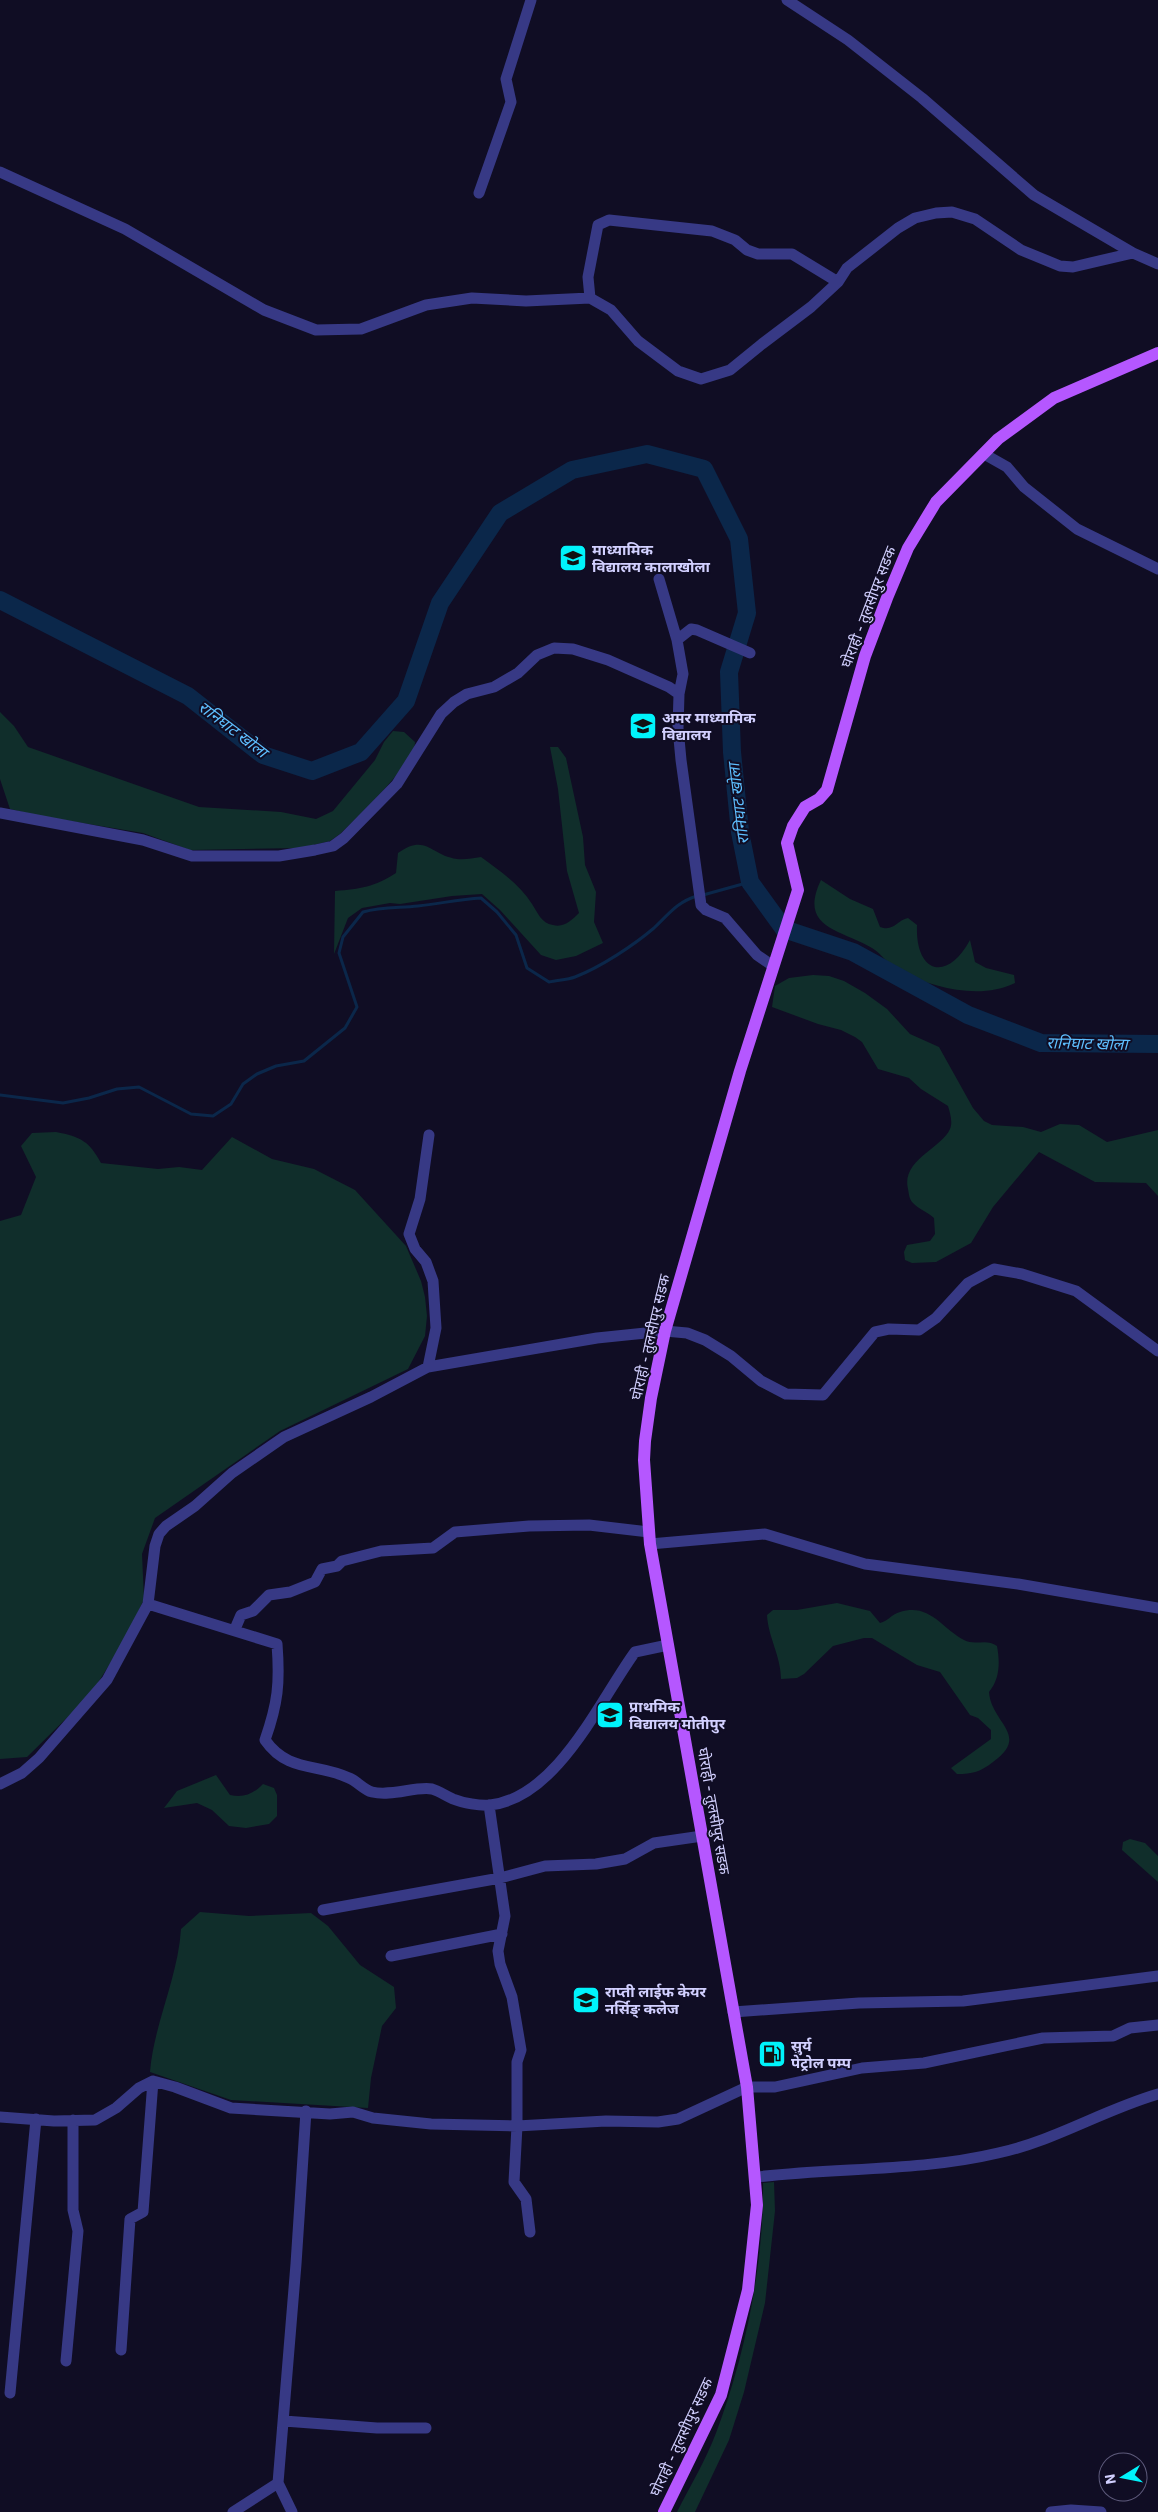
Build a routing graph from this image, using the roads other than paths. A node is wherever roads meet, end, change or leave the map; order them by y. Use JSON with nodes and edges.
{"nodes":[{"id":1,"x":532,"y":0,"type":"edge"},
{"id":2,"x":787,"y":0,"type":"edge"},
{"id":3,"x":0,"y":172,"type":"edge"},
{"id":4,"x":479,"y":193,"type":"dead end"},
{"id":5,"x":1133,"y":253,"type":"junction"},
{"id":6,"x":1158,"y":264,"type":"edge"},
{"id":7,"x":838,"y":282,"type":"junction"},
{"id":8,"x":590,"y":298,"type":"junction"},
{"id":9,"x":1158,"y":353,"type":"edge"},
{"id":10,"x":984,"y":454,"type":"junction"},
{"id":11,"x":1158,"y":569,"type":"edge"},
{"id":12,"x":659,"y":579,"type":"dead end"},
{"id":13,"x":677,"y":640,"type":"junction"},
{"id":14,"x":750,"y":653,"type":"dead end"},
{"id":15,"x":679,"y":694,"type":"junction"},
{"id":16,"x":0,"y":804,"type":"edge"},
{"id":17,"x":3,"y":814,"type":"edge"},
{"id":18,"x":773,"y":966,"type":"junction"},
{"id":19,"x":429,"y":1135,"type":"dead end"},
{"id":20,"x":664,"y":1331,"type":"junction"},
{"id":21,"x":1158,"y":1351,"type":"edge"},
{"id":22,"x":428,"y":1367,"type":"junction"},
{"id":23,"x":650,"y":1538,"type":"junction"},
{"id":24,"x":148,"y":1604,"type":"junction"},
{"id":25,"x":1158,"y":1608,"type":"edge"},
{"id":26,"x":235,"y":1629,"type":"junction"},
{"id":27,"x":668,"y":1645,"type":"junction"},
{"id":28,"x":0,"y":1784,"type":"edge"},
{"id":29,"x":489,"y":1805,"type":"junction"},
{"id":30,"x":702,"y":1836,"type":"junction"},
{"id":31,"x":500,"y":1878,"type":"junction"},
{"id":32,"x":323,"y":1910,"type":"dead end"},
{"id":33,"x":502,"y":1934,"type":"junction"},
{"id":34,"x":391,"y":1956,"type":"dead end"},
{"id":35,"x":1158,"y":1976,"type":"edge"},
{"id":36,"x":733,"y":2012,"type":"junction"},
{"id":37,"x":1158,"y":2025,"type":"edge"},
{"id":38,"x":153,"y":2081,"type":"junction"},
{"id":39,"x":747,"y":2088,"type":"junction"},
{"id":40,"x":1158,"y":2094,"type":"edge"},
{"id":41,"x":306,"y":2111,"type":"junction"},
{"id":42,"x":0,"y":2117,"type":"edge"},
{"id":43,"x":36,"y":2119,"type":"junction"},
{"id":44,"x":73,"y":2120,"type":"junction"},
{"id":45,"x":517,"y":2126,"type":"junction"},
{"id":46,"x":757,"y":2177,"type":"junction"},
{"id":47,"x":530,"y":2232,"type":"dead end"},
{"id":48,"x":121,"y":2350,"type":"dead end"},
{"id":49,"x":66,"y":2361,"type":"dead end"},
{"id":50,"x":10,"y":2393,"type":"dead end"},
{"id":51,"x":284,"y":2421,"type":"junction"},
{"id":52,"x":426,"y":2428,"type":"dead end"},
{"id":53,"x":278,"y":2483,"type":"junction"},
{"id":54,"x":233,"y":2512,"type":"edge"},
{"id":55,"x":292,"y":2512,"type":"edge"},
{"id":56,"x":664,"y":2512,"type":"edge"},
{"id":57,"x":1051,"y":2512,"type":"edge"},
{"id":58,"x":1101,"y":2512,"type":"edge"}],
"edges":[{"from":1,"to":4,"type":"street"},
{"from":2,"to":5,"type":"street"},
{"from":3,"to":8,"type":"street"},
{"from":5,"to":6,"type":"street"},
{"from":5,"to":7,"type":"street"},
{"from":7,"to":8,"type":"street"},
{"from":7,"to":8,"type":"street"},
{"from":9,"to":10,"type":"main road","name":"घोराही - तुलसीपुर सडक"},
{"from":10,"to":11,"type":"street"},
{"from":10,"to":18,"type":"main road","name":"घोराही - तुलसीपुर सडक"},
{"from":12,"to":13,"type":"street"},
{"from":13,"to":14,"type":"street"},
{"from":13,"to":15,"type":"street"},
{"from":15,"to":17,"type":"street"},
{"from":15,"to":18,"type":"street"},
{"from":16,"to":17,"type":"street"},
{"from":18,"to":20,"type":"main road","name":"घोराही - तुलसीपुर सडक"},
{"from":19,"to":22,"type":"street"},
{"from":20,"to":21,"type":"street"},
{"from":20,"to":22,"type":"street"},
{"from":20,"to":23,"type":"main road","name":"घोराही - तुलसीपुर सडक"},
{"from":22,"to":24,"type":"street"},
{"from":23,"to":25,"type":"street"},
{"from":23,"to":26,"type":"street"},
{"from":23,"to":27,"type":"main road","name":"घोराही - तुलसीपुर सडक"},
{"from":24,"to":26,"type":"street"},
{"from":24,"to":28,"type":"street"},
{"from":26,"to":29,"type":"street"},
{"from":27,"to":29,"type":"street"},
{"from":27,"to":30,"type":"main road","name":"घोराही - तुलसीपुर सडक"},
{"from":29,"to":31,"type":"street"},
{"from":30,"to":31,"type":"street"},
{"from":30,"to":36,"type":"main road","name":"घोराही - तुलसीपुर सडक"},
{"from":31,"to":32,"type":"street"},
{"from":31,"to":33,"type":"street"},
{"from":33,"to":34,"type":"street"},
{"from":33,"to":45,"type":"street"},
{"from":35,"to":36,"type":"street"},
{"from":36,"to":39,"type":"main road","name":"घोराही - तुलसीपुर सडक"},
{"from":37,"to":39,"type":"street"},
{"from":38,"to":41,"type":"street"},
{"from":38,"to":44,"type":"street"},
{"from":38,"to":48,"type":"street"},
{"from":39,"to":45,"type":"street"},
{"from":39,"to":46,"type":"main road","name":"घोराही - तुलसीपुर सडक"},
{"from":40,"to":46,"type":"street"},
{"from":41,"to":45,"type":"street"},
{"from":41,"to":51,"type":"street"},
{"from":42,"to":43,"type":"street"},
{"from":43,"to":44,"type":"street"},
{"from":43,"to":50,"type":"street"},
{"from":44,"to":49,"type":"street"},
{"from":45,"to":47,"type":"street"},
{"from":46,"to":56,"type":"main road","name":"घोराही - तुलसीपुर सडक"},
{"from":51,"to":52,"type":"street"},
{"from":51,"to":53,"type":"street"},
{"from":53,"to":54,"type":"street"},
{"from":53,"to":55,"type":"street"},
{"from":57,"to":58,"type":"street"}]}
